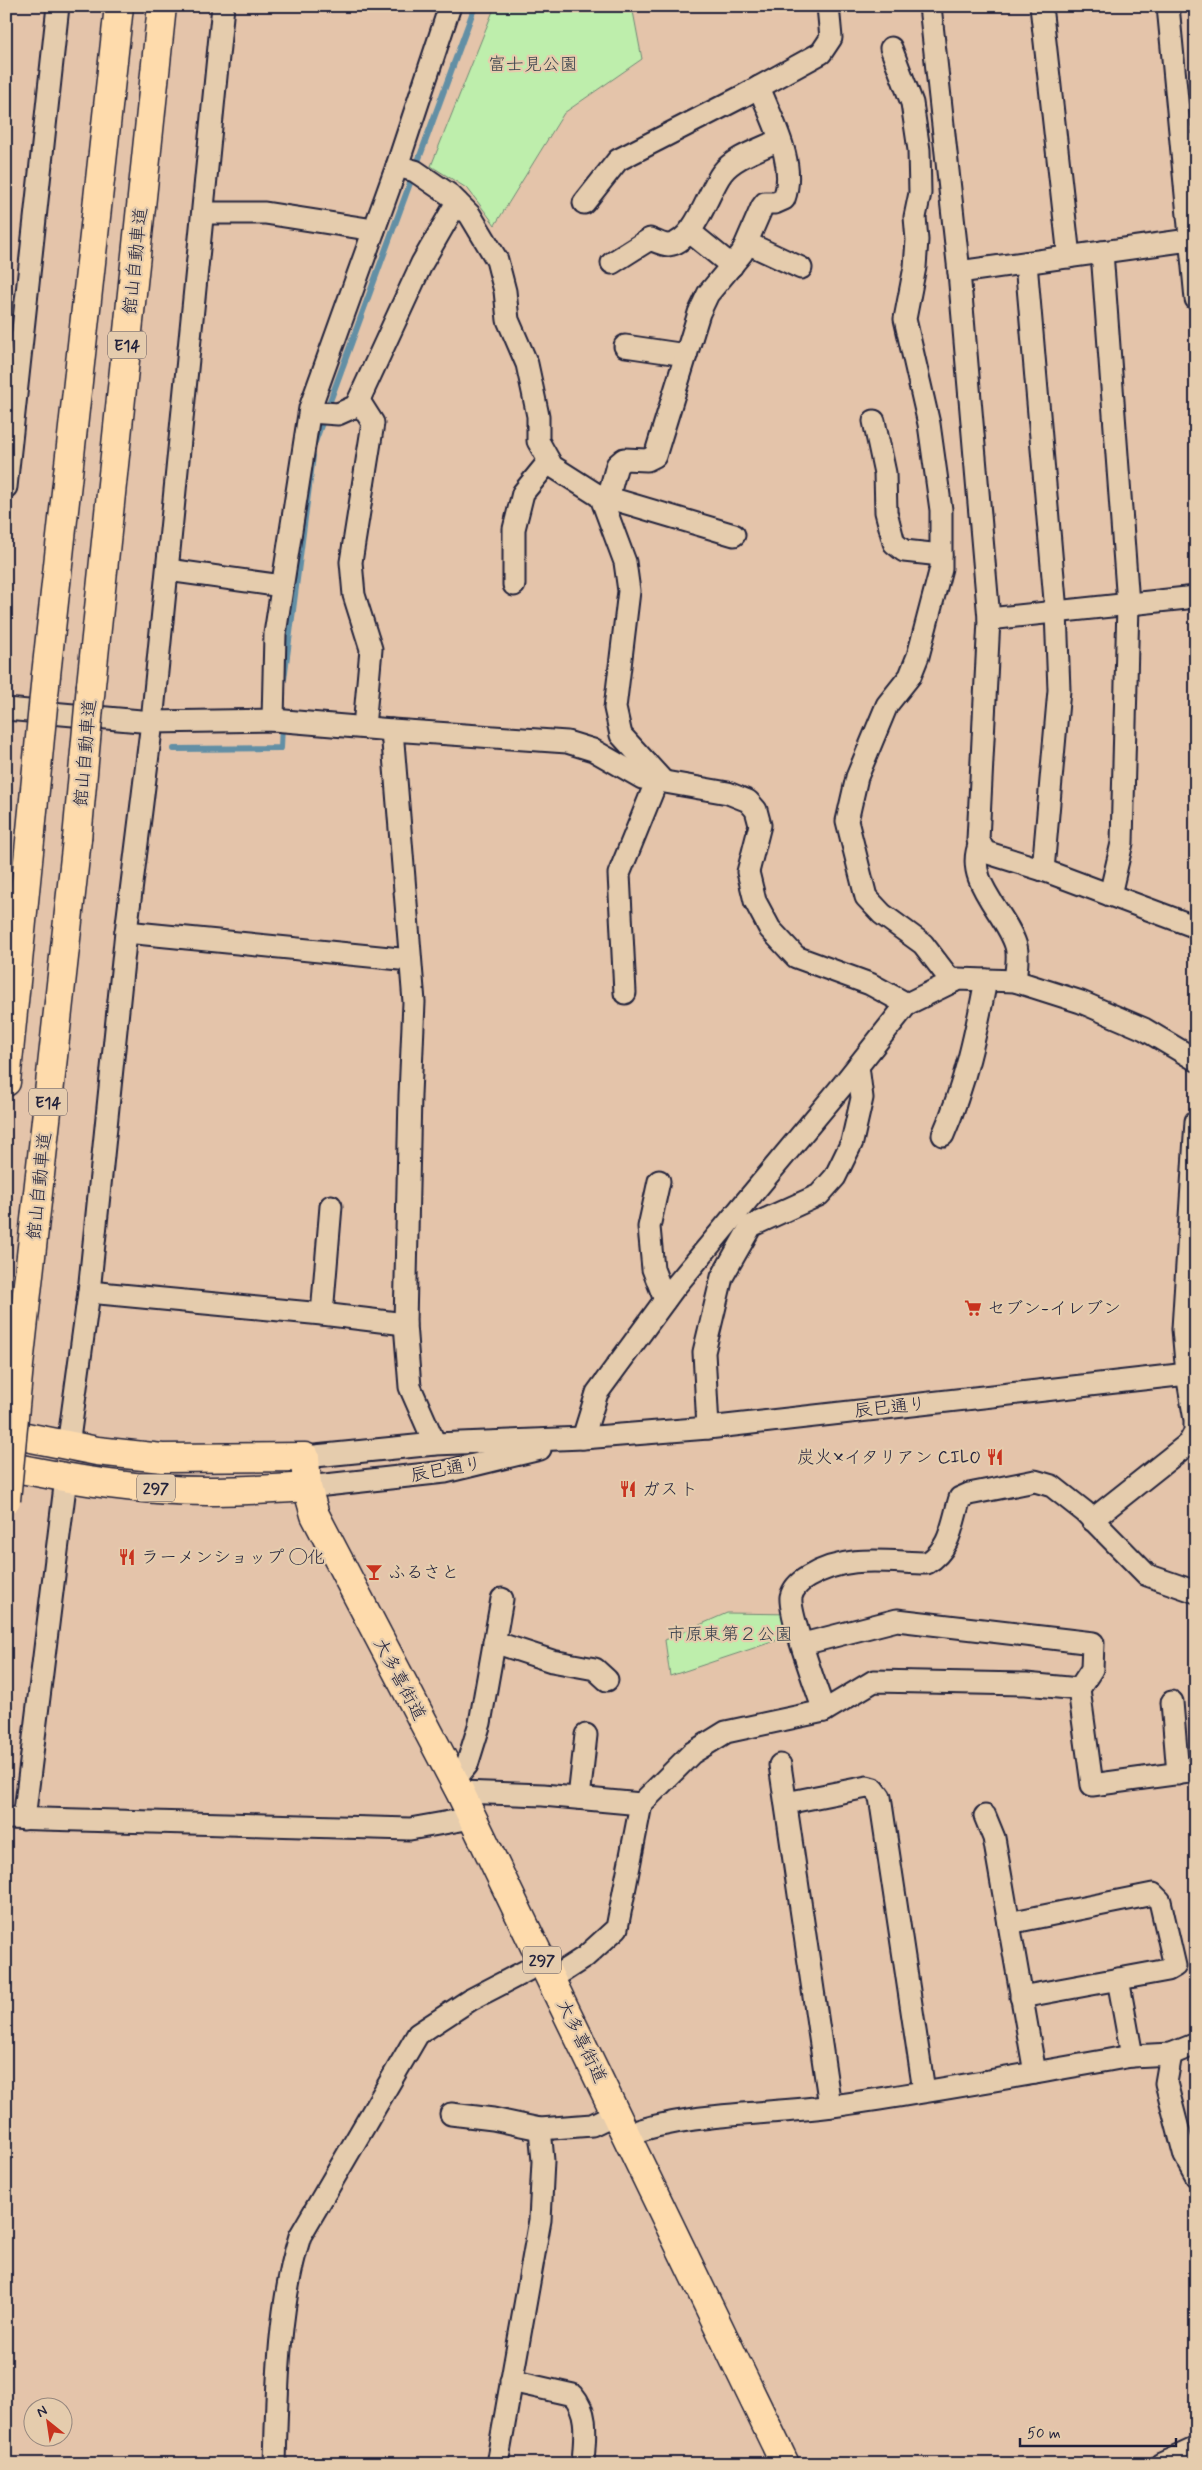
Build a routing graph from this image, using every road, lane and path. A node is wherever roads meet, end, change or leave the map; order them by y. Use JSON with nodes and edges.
{"nodes":[{"id":1,"x":58,"y":6,"type":"edge"},
{"id":2,"x":119,"y":6,"type":"edge"},
{"id":3,"x":162,"y":6,"type":"edge"},
{"id":4,"x":223,"y":6,"type":"edge"},
{"id":5,"x":450,"y":6,"type":"edge"},
{"id":6,"x":828,"y":6,"type":"edge"},
{"id":7,"x":930,"y":6,"type":"edge"},
{"id":8,"x":1041,"y":6,"type":"edge"},
{"id":9,"x":1168,"y":6,"type":"edge"},
{"id":10,"x":891,"y":48,"type":"dead end"},
{"id":11,"x":759,"y":87,"type":"junction"},
{"id":12,"x":779,"y":140,"type":"junction"},
{"id":13,"x":397,"y":166,"type":"junction"},
{"id":14,"x":457,"y":202,"type":"junction"},
{"id":15,"x":584,"y":203,"type":"dead end"},
{"id":16,"x":204,"y":213,"type":"junction"},
{"id":17,"x":374,"y":230,"type":"junction"},
{"id":18,"x":690,"y":232,"type":"junction"},
{"id":19,"x":1193,"y":239,"type":"edge"},
{"id":20,"x":747,"y":243,"type":"junction"},
{"id":21,"x":1102,"y":252,"type":"junction"},
{"id":22,"x":1069,"y":257,"type":"junction"},
{"id":23,"x":1026,"y":262,"type":"junction"},
{"id":24,"x":612,"y":263,"type":"dead end"},
{"id":25,"x":732,"y":266,"type":"junction"},
{"id":26,"x":801,"y":268,"type":"dead end"},
{"id":27,"x":959,"y":272,"type":"junction"},
{"id":28,"x":1196,"y":299,"type":"edge"},
{"id":29,"x":625,"y":346,"type":"dead end"},
{"id":30,"x":686,"y":355,"type":"junction"},
{"id":31,"x":359,"y":401,"type":"junction"},
{"id":32,"x":310,"y":412,"type":"junction"},
{"id":33,"x":874,"y":421,"type":"dead end"},
{"id":34,"x":549,"y":461,"type":"junction"},
{"id":35,"x":6,"y":487,"type":"edge"},
{"id":36,"x":604,"y":497,"type":"junction"},
{"id":37,"x":734,"y":535,"type":"dead end"},
{"id":38,"x":941,"y":555,"type":"junction"},
{"id":39,"x":168,"y":570,"type":"junction"},
{"id":40,"x":282,"y":586,"type":"junction"},
{"id":41,"x":514,"y":586,"type":"dead end"},
{"id":42,"x":1196,"y":597,"type":"edge"},
{"id":43,"x":1128,"y":604,"type":"junction"},
{"id":44,"x":1056,"y":612,"type":"junction"},
{"id":45,"x":989,"y":619,"type":"junction"},
{"id":46,"x":6,"y":709,"type":"edge"},
{"id":47,"x":273,"y":720,"type":"junction"},
{"id":48,"x":152,"y":722,"type":"junction"},
{"id":49,"x":364,"y":727,"type":"junction"},
{"id":50,"x":392,"y":730,"type":"junction"},
{"id":51,"x":660,"y":780,"type":"junction"},
{"id":52,"x":980,"y":843,"type":"junction"},
{"id":53,"x":1043,"y":870,"type":"junction"},
{"id":54,"x":1110,"y":895,"type":"junction"},
{"id":55,"x":1196,"y":927,"type":"edge"},
{"id":56,"x":126,"y":932,"type":"junction"},
{"id":57,"x":410,"y":960,"type":"junction"},
{"id":58,"x":986,"y":980,"type":"junction"},
{"id":59,"x":1015,"y":981,"type":"junction"},
{"id":60,"x":952,"y":982,"type":"junction"},
{"id":61,"x":625,"y":993,"type":"dead end"},
{"id":62,"x":907,"y":1004,"type":"junction"},
{"id":63,"x":1196,"y":1060,"type":"edge"},
{"id":64,"x":858,"y":1066,"type":"junction"},
{"id":65,"x":6,"y":1082,"type":"edge"},
{"id":66,"x":1196,"y":1122,"type":"edge"},
{"id":67,"x":943,"y":1135,"type":"dead end"},
{"id":68,"x":659,"y":1181,"type":"dead end"},
{"id":69,"x":330,"y":1206,"type":"dead end"},
{"id":70,"x":89,"y":1292,"type":"junction"},
{"id":71,"x":665,"y":1300,"type":"junction"},
{"id":72,"x":322,"y":1314,"type":"junction"},
{"id":73,"x":405,"y":1324,"type":"junction"},
{"id":74,"x":1191,"y":1374,"type":"edge"},
{"id":75,"x":708,"y":1428,"type":"junction"},
{"id":76,"x":6,"y":1433,"type":"edge"},
{"id":77,"x":584,"y":1438,"type":"junction"},
{"id":78,"x":435,"y":1444,"type":"junction"},
{"id":79,"x":68,"y":1446,"type":"junction"},
{"id":80,"x":305,"y":1457,"type":"junction"},
{"id":81,"x":6,"y":1466,"type":"edge"},
{"id":82,"x":66,"y":1478,"type":"junction"},
{"id":83,"x":307,"y":1487,"type":"junction"},
{"id":84,"x":6,"y":1500,"type":"edge"},
{"id":85,"x":1092,"y":1520,"type":"junction"},
{"id":86,"x":1196,"y":1592,"type":"edge"},
{"id":87,"x":502,"y":1599,"type":"dead end"},
{"id":88,"x":494,"y":1642,"type":"junction"},
{"id":89,"x":803,"y":1644,"type":"junction"},
{"id":90,"x":607,"y":1680,"type":"dead end"},
{"id":91,"x":1079,"y":1689,"type":"junction"},
{"id":92,"x":1172,"y":1702,"type":"dead end"},
{"id":93,"x":824,"y":1711,"type":"junction"},
{"id":94,"x":586,"y":1734,"type":"dead end"},
{"id":95,"x":780,"y":1765,"type":"dead end"},
{"id":96,"x":1187,"y":1772,"type":"edge"},
{"id":97,"x":457,"y":1786,"type":"junction"},
{"id":98,"x":578,"y":1798,"type":"junction"},
{"id":99,"x":786,"y":1803,"type":"junction"},
{"id":100,"x":641,"y":1804,"type":"junction"},
{"id":101,"x":985,"y":1816,"type":"dead end"},
{"id":102,"x":472,"y":1818,"type":"junction"},
{"id":103,"x":15,"y":1819,"type":"edge"},
{"id":104,"x":1009,"y":1923,"type":"junction"},
{"id":105,"x":547,"y":1971,"type":"junction"},
{"id":106,"x":1118,"y":1979,"type":"junction"},
{"id":107,"x":1021,"y":1997,"type":"junction"},
{"id":108,"x":1196,"y":2044,"type":"edge"},
{"id":109,"x":1171,"y":2054,"type":"junction"},
{"id":110,"x":1132,"y":2056,"type":"junction"},
{"id":111,"x":1034,"y":2073,"type":"junction"},
{"id":112,"x":924,"y":2091,"type":"junction"},
{"id":113,"x":830,"y":2106,"type":"junction"},
{"id":114,"x":451,"y":2114,"type":"dead end"},
{"id":115,"x":621,"y":2124,"type":"junction"},
{"id":116,"x":540,"y":2129,"type":"junction"},
{"id":117,"x":1196,"y":2176,"type":"edge"},
{"id":118,"x":511,"y":2381,"type":"junction"},
{"id":119,"x":1196,"y":2448,"type":"edge"},
{"id":120,"x":275,"y":2464,"type":"edge"},
{"id":121,"x":498,"y":2464,"type":"edge"},
{"id":122,"x":583,"y":2464,"type":"edge"},
{"id":123,"x":785,"y":2464,"type":"edge"},
{"id":124,"x":1161,"y":2464,"type":"edge"}],
"edges":[{"from":1,"to":35,"type":"street"},
{"from":2,"to":65,"type":"highway","number":"E14","bridge":true},
{"from":3,"to":84,"type":"highway","name":"館山自動車道","number":"E14","bridge":true},
{"from":4,"to":16,"type":"street"},
{"from":5,"to":13,"type":"street"},
{"from":6,"to":11,"type":"street"},
{"from":7,"to":27,"type":"street"},
{"from":8,"to":22,"type":"street"},
{"from":9,"to":19,"type":"street"},
{"from":10,"to":38,"type":"street"},
{"from":11,"to":12,"type":"street"},
{"from":11,"to":15,"type":"street"},
{"from":12,"to":18,"type":"street"},
{"from":12,"to":20,"type":"street"},
{"from":13,"to":14,"type":"street"},
{"from":13,"to":17,"type":"street"},
{"from":14,"to":31,"type":"street"},
{"from":14,"to":34,"type":"street"},
{"from":16,"to":17,"type":"street"},
{"from":16,"to":39,"type":"street"},
{"from":17,"to":32,"type":"street"},
{"from":18,"to":24,"type":"street"},
{"from":18,"to":25,"type":"street"},
{"from":19,"to":21,"type":"street"},
{"from":19,"to":28,"type":"street"},
{"from":20,"to":25,"type":"street"},
{"from":20,"to":26,"type":"street"},
{"from":21,"to":22,"type":"street"},
{"from":21,"to":43,"type":"street"},
{"from":22,"to":23,"type":"street"},
{"from":23,"to":27,"type":"street"},
{"from":23,"to":44,"type":"street"},
{"from":25,"to":30,"type":"street"},
{"from":27,"to":45,"type":"street"},
{"from":29,"to":30,"type":"street"},
{"from":30,"to":36,"type":"street"},
{"from":31,"to":32,"type":"street"},
{"from":31,"to":49,"type":"street"},
{"from":32,"to":40,"type":"street"},
{"from":33,"to":38,"type":"street"},
{"from":34,"to":36,"type":"street"},
{"from":34,"to":41,"type":"street"},
{"from":36,"to":37,"type":"street"},
{"from":36,"to":51,"type":"street"},
{"from":38,"to":60,"type":"street"},
{"from":39,"to":40,"type":"street"},
{"from":39,"to":48,"type":"street"},
{"from":40,"to":47,"type":"street"},
{"from":42,"to":43,"type":"street"},
{"from":43,"to":44,"type":"street"},
{"from":43,"to":54,"type":"street"},
{"from":44,"to":45,"type":"street"},
{"from":44,"to":53,"type":"street"},
{"from":45,"to":52,"type":"street"},
{"from":46,"to":48,"type":"street"},
{"from":47,"to":48,"type":"street"},
{"from":47,"to":49,"type":"street"},
{"from":48,"to":56,"type":"street"},
{"from":49,"to":50,"type":"street"},
{"from":50,"to":51,"type":"street"},
{"from":50,"to":57,"type":"street"},
{"from":51,"to":61,"type":"street"},
{"from":51,"to":62,"type":"street"},
{"from":52,"to":53,"type":"street"},
{"from":52,"to":59,"type":"street"},
{"from":53,"to":54,"type":"street"},
{"from":54,"to":55,"type":"street"},
{"from":56,"to":57,"type":"street"},
{"from":56,"to":70,"type":"street"},
{"from":57,"to":73,"type":"street"},
{"from":58,"to":59,"type":"street"},
{"from":58,"to":60,"type":"street"},
{"from":58,"to":67,"type":"street"},
{"from":59,"to":63,"type":"street"},
{"from":60,"to":62,"type":"street"},
{"from":62,"to":64,"type":"street"},
{"from":64,"to":71,"type":"street"},
{"from":64,"to":75,"type":"street"},
{"from":66,"to":74,"type":"street"},
{"from":68,"to":71,"type":"street"},
{"from":69,"to":72,"type":"street"},
{"from":70,"to":72,"type":"street"},
{"from":70,"to":79,"type":"street"},
{"from":71,"to":77,"type":"street"},
{"from":72,"to":73,"type":"street"},
{"from":73,"to":78,"type":"street"},
{"from":74,"to":75,"type":"street","name":"辰巳通り"},
{"from":74,"to":85,"type":"street"},
{"from":75,"to":77,"type":"street","name":"辰巳通り"},
{"from":76,"to":79,"type":"highway","number":"297"},
{"from":77,"to":78,"type":"street","name":"辰巳通り"},
{"from":77,"to":83,"type":"street","name":"辰巳通り"},
{"from":78,"to":80,"type":"street","name":"辰巳通り"},
{"from":79,"to":80,"type":"highway","number":"297"},
{"from":80,"to":83,"type":"highway","name":"大多喜街道","number":"297"},
{"from":81,"to":82,"type":"highway","number":"297"},
{"from":82,"to":83,"type":"highway","number":"297"},
{"from":82,"to":103,"type":"street"},
{"from":83,"to":97,"type":"highway","name":"大多喜街道","number":"297"},
{"from":85,"to":86,"type":"street"},
{"from":85,"to":89,"type":"street"},
{"from":87,"to":88,"type":"street"},
{"from":88,"to":90,"type":"street"},
{"from":88,"to":97,"type":"street"},
{"from":89,"to":91,"type":"street"},
{"from":89,"to":93,"type":"street"},
{"from":91,"to":93,"type":"street"},
{"from":91,"to":96,"type":"street"},
{"from":92,"to":96,"type":"street"},
{"from":93,"to":100,"type":"street"},
{"from":94,"to":98,"type":"street"},
{"from":95,"to":99,"type":"street"},
{"from":97,"to":98,"type":"street"},
{"from":97,"to":102,"type":"highway","name":"大多喜街道","number":"297"},
{"from":98,"to":100,"type":"street"},
{"from":99,"to":112,"type":"street"},
{"from":99,"to":113,"type":"street"},
{"from":100,"to":105,"type":"street"},
{"from":101,"to":104,"type":"street"},
{"from":102,"to":103,"type":"street"},
{"from":102,"to":105,"type":"highway","name":"大多喜街道","number":"297"},
{"from":104,"to":106,"type":"street"},
{"from":104,"to":107,"type":"street"},
{"from":105,"to":115,"type":"highway","name":"大多喜街道","number":"297"},
{"from":105,"to":120,"type":"street"},
{"from":106,"to":107,"type":"street"},
{"from":106,"to":110,"type":"street"},
{"from":107,"to":111,"type":"street"},
{"from":108,"to":109,"type":"street"},
{"from":109,"to":110,"type":"street"},
{"from":109,"to":117,"type":"street"},
{"from":110,"to":111,"type":"street"},
{"from":111,"to":112,"type":"street"},
{"from":112,"to":113,"type":"street"},
{"from":113,"to":115,"type":"street"},
{"from":114,"to":116,"type":"street"},
{"from":115,"to":116,"type":"street"},
{"from":115,"to":123,"type":"highway","name":"大多喜街道","number":"297"},
{"from":116,"to":118,"type":"street"},
{"from":118,"to":121,"type":"street"},
{"from":118,"to":122,"type":"street"},
{"from":119,"to":124,"type":"street"}]}
